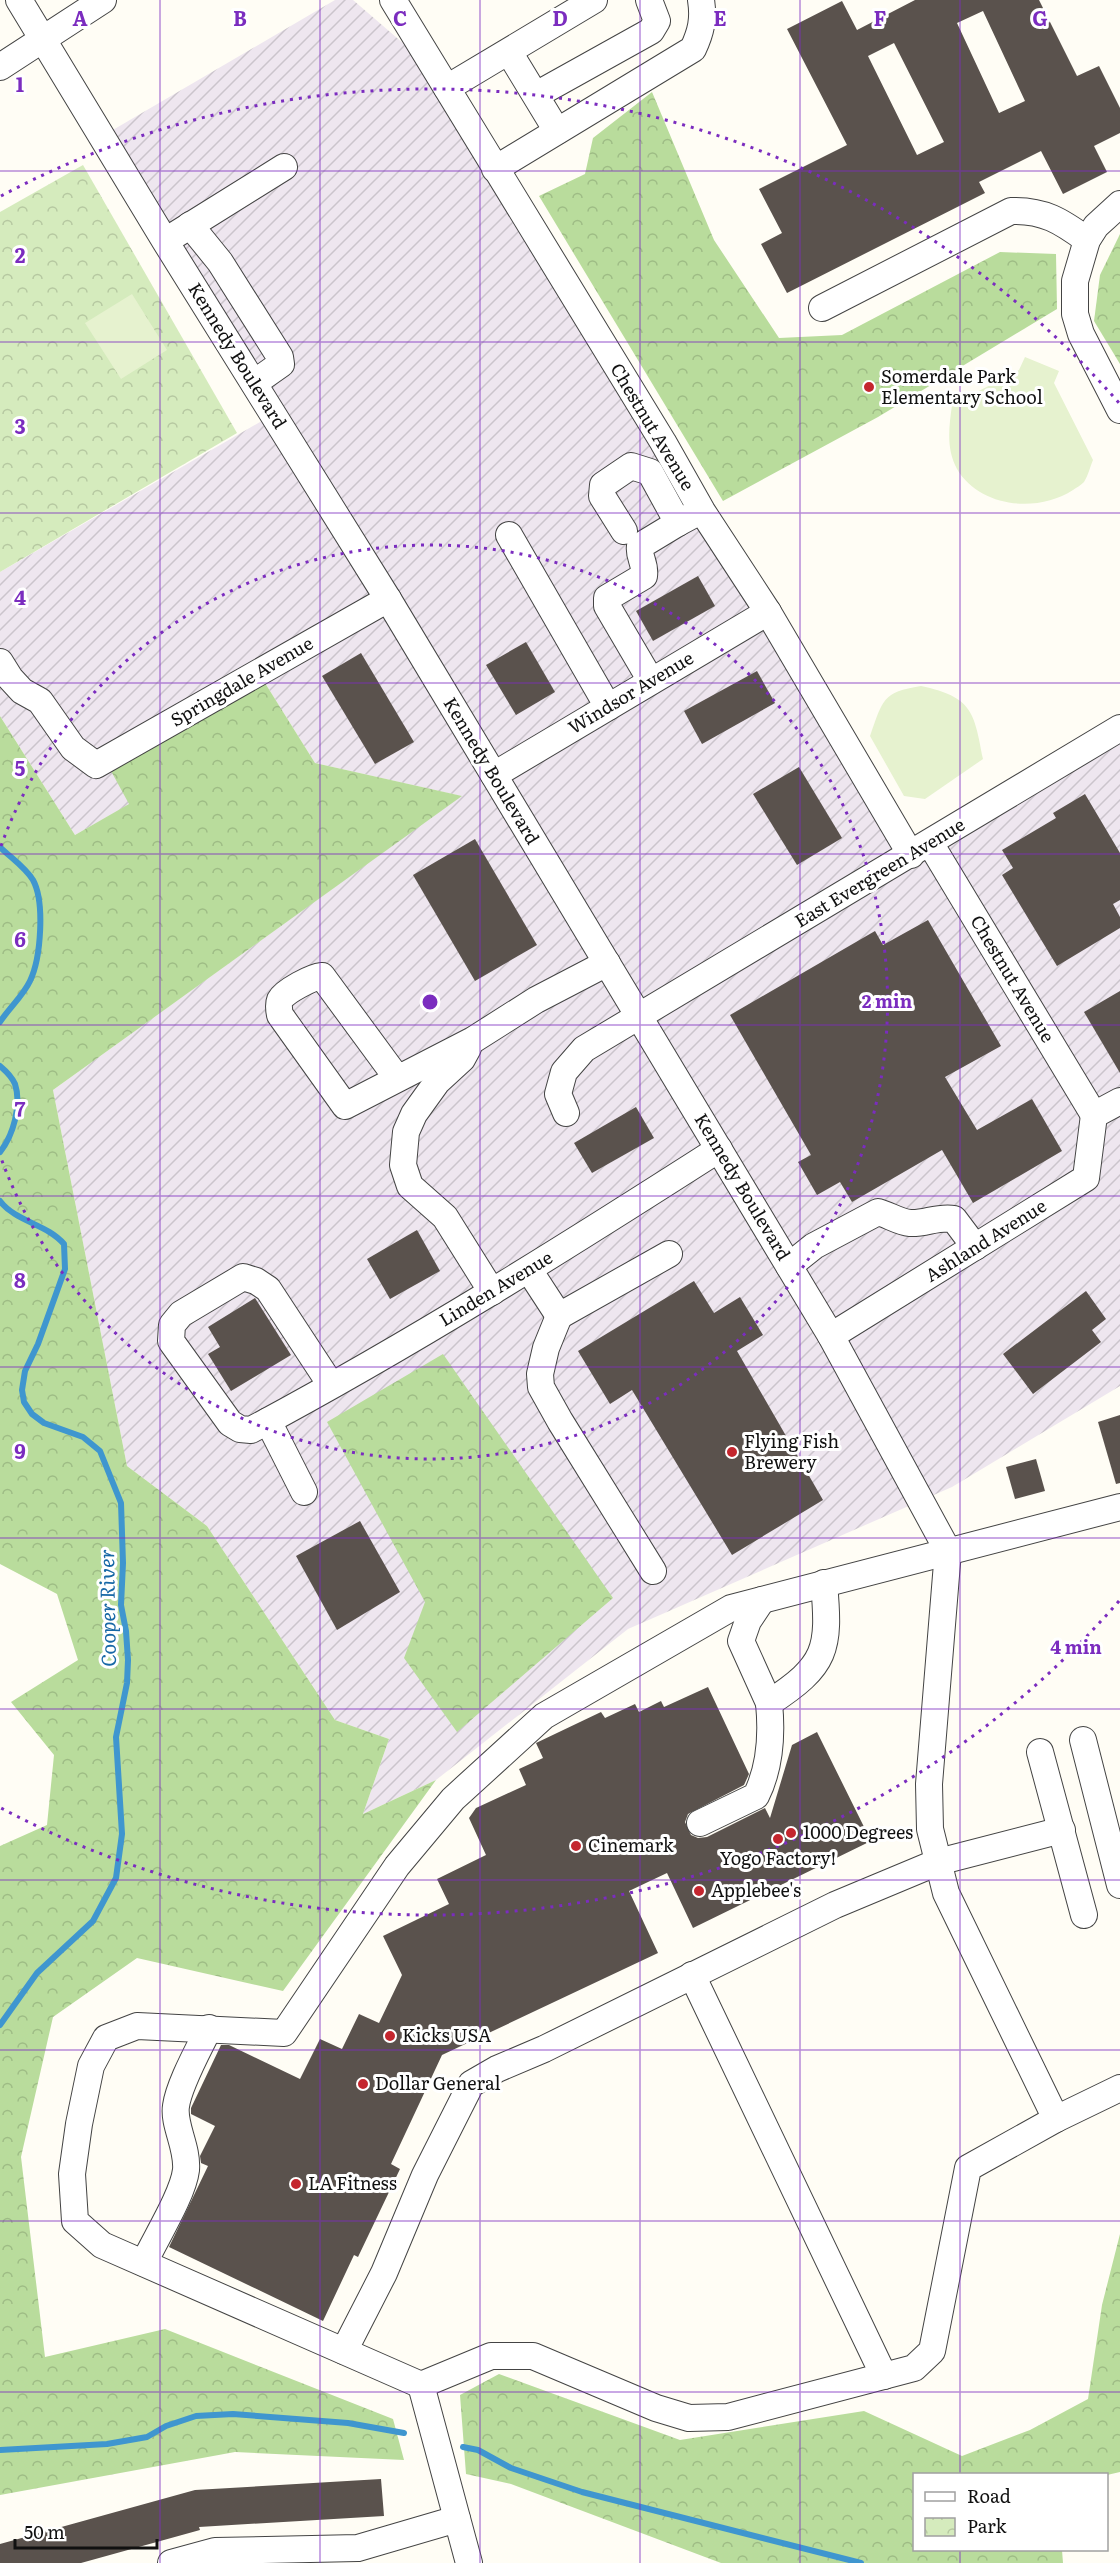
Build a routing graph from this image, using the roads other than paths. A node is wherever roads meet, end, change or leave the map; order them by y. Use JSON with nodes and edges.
{"nodes":[{"id":1,"x":19,"y":0,"type":"edge"},
{"id":2,"x":103,"y":0,"type":"edge"},
{"id":3,"x":393,"y":0,"type":"edge"},
{"id":4,"x":594,"y":0,"type":"edge"},
{"id":5,"x":649,"y":0,"type":"edge"},
{"id":6,"x":701,"y":0,"type":"edge"},
{"id":7,"x":43,"y":39,"type":"junction"},
{"id":8,"x":509,"y":52,"type":"junction"},
{"id":9,"x":0,"y":67,"type":"edge"},
{"id":10,"x":447,"y":88,"type":"junction"},
{"id":11,"x":536,"y":95,"type":"junction"},
{"id":12,"x":557,"y":131,"type":"junction"},
{"id":13,"x":284,"y":167,"type":"dead end"},
{"id":14,"x":495,"y":169,"type":"junction"},
{"id":15,"x":1120,"y":204,"type":"edge"},
{"id":16,"x":190,"y":225,"type":"junction"},
{"id":17,"x":1087,"y":240,"type":"junction"},
{"id":18,"x":165,"y":241,"type":"junction"},
{"id":19,"x":822,"y":308,"type":"dead end"},
{"id":20,"x":254,"y":383,"type":"junction"},
{"id":21,"x":1120,"y":410,"type":"edge"},
{"id":22,"x":702,"y":511,"type":"junction"},
{"id":23,"x":678,"y":523,"type":"junction"},
{"id":24,"x":624,"y":531,"type":"dead end"},
{"id":25,"x":509,"y":535,"type":"dead end"},
{"id":26,"x":388,"y":599,"type":"junction"},
{"id":27,"x":768,"y":612,"type":"junction"},
{"id":28,"x":0,"y":662,"type":"edge"},
{"id":29,"x":651,"y":681,"type":"junction"},
{"id":30,"x":608,"y":707,"type":"junction"},
{"id":31,"x":1120,"y":728,"type":"edge"},
{"id":32,"x":494,"y":775,"type":"junction"},
{"id":33,"x":920,"y":849,"type":"junction"},
{"id":34,"x":608,"y":963,"type":"junction"},
{"id":35,"x":638,"y":1015,"type":"junction"},
{"id":36,"x":473,"y":1040,"type":"junction"},
{"id":37,"x":398,"y":1078,"type":"junction"},
{"id":38,"x":1120,"y":1101,"type":"edge"},
{"id":39,"x":566,"y":1113,"type":"dead end"},
{"id":40,"x":1094,"y":1115,"type":"junction"},
{"id":41,"x":719,"y":1149,"type":"junction"},
{"id":42,"x":975,"y":1247,"type":"junction"},
{"id":43,"x":669,"y":1254,"type":"dead end"},
{"id":44,"x":789,"y":1266,"type":"junction"},
{"id":45,"x":529,"y":1270,"type":"junction"},
{"id":46,"x":492,"y":1292,"type":"junction"},
{"id":47,"x":559,"y":1316,"type":"junction"},
{"id":48,"x":831,"y":1336,"type":"junction"},
{"id":49,"x":331,"y":1385,"type":"junction"},
{"id":50,"x":268,"y":1421,"type":"junction"},
{"id":51,"x":304,"y":1492,"type":"dead end"},
{"id":52,"x":1120,"y":1507,"type":"edge"},
{"id":53,"x":948,"y":1551,"type":"junction"},
{"id":54,"x":653,"y":1571,"type":"dead end"},
{"id":55,"x":824,"y":1583,"type":"junction"},
{"id":56,"x":762,"y":1600,"type":"junction"},
{"id":57,"x":769,"y":1703,"type":"junction"},
{"id":58,"x":1083,"y":1740,"type":"dead end"},
{"id":59,"x":1040,"y":1752,"type":"dead end"},
{"id":60,"x":700,"y":1823,"type":"dead end"},
{"id":61,"x":1062,"y":1830,"type":"junction"},
{"id":62,"x":938,"y":1862,"type":"junction"},
{"id":63,"x":1120,"y":1885,"type":"edge"},
{"id":64,"x":1084,"y":1915,"type":"dead end"},
{"id":65,"x":692,"y":1975,"type":"junction"},
{"id":66,"x":208,"y":2028,"type":"junction"},
{"id":67,"x":1120,"y":2088,"type":"edge"},
{"id":68,"x":1056,"y":2118,"type":"junction"},
{"id":69,"x":144,"y":2263,"type":"junction"},
{"id":70,"x":344,"y":2351,"type":"junction"},
{"id":71,"x":884,"y":2376,"type":"junction"},
{"id":72,"x":421,"y":2385,"type":"junction"},
{"id":73,"x":457,"y":2518,"type":"junction"},
{"id":74,"x":359,"y":2555,"type":"edge"},
{"id":75,"x":171,"y":2563,"type":"edge"},
{"id":76,"x":469,"y":2563,"type":"edge"}],
"edges":[{"from":1,"to":7,"type":"street","name":"Kennedy Boulevard"},
{"from":2,"to":7,"type":"street"},
{"from":3,"to":10,"type":"street","name":"Chestnut Avenue"},
{"from":4,"to":8,"type":"street"},
{"from":5,"to":11,"type":"street"},
{"from":6,"to":12,"type":"street"},
{"from":7,"to":9,"type":"street"},
{"from":7,"to":18,"type":"street","name":"Kennedy Boulevard"},
{"from":8,"to":10,"type":"street"},
{"from":8,"to":11,"type":"street"},
{"from":10,"to":14,"type":"street","name":"Chestnut Avenue"},
{"from":11,"to":12,"type":"street"},
{"from":12,"to":14,"type":"street"},
{"from":13,"to":16,"type":"street"},
{"from":14,"to":22,"type":"street","name":"Chestnut Avenue"},
{"from":15,"to":17,"type":"street"},
{"from":16,"to":18,"type":"street"},
{"from":16,"to":20,"type":"street"},
{"from":17,"to":19,"type":"street"},
{"from":17,"to":21,"type":"street"},
{"from":18,"to":20,"type":"street","name":"Kennedy Boulevard"},
{"from":20,"to":26,"type":"street","name":"Kennedy Boulevard"},
{"from":22,"to":23,"type":"street"},
{"from":22,"to":27,"type":"street","name":"Chestnut Avenue"},
{"from":23,"to":24,"type":"street"},
{"from":23,"to":29,"type":"street"},
{"from":25,"to":30,"type":"street"},
{"from":26,"to":28,"type":"street","name":"Springdale Avenue"},
{"from":26,"to":32,"type":"street","name":"Kennedy Boulevard"},
{"from":27,"to":29,"type":"street","name":"Windsor Avenue"},
{"from":27,"to":33,"type":"street","name":"Chestnut Avenue"},
{"from":29,"to":30,"type":"street","name":"Windsor Avenue"},
{"from":30,"to":32,"type":"street","name":"Windsor Avenue"},
{"from":31,"to":33,"type":"street","name":"East Evergreen Avenue"},
{"from":32,"to":34,"type":"street","name":"Kennedy Boulevard"},
{"from":33,"to":35,"type":"street","name":"East Evergreen Avenue"},
{"from":33,"to":40,"type":"street","name":"Chestnut Avenue"},
{"from":34,"to":35,"type":"street","name":"Kennedy Boulevard"},
{"from":34,"to":36,"type":"street"},
{"from":35,"to":39,"type":"street","name":"East Evergreen Avenue"},
{"from":35,"to":41,"type":"street","name":"Kennedy Boulevard"},
{"from":36,"to":37,"type":"street"},
{"from":36,"to":46,"type":"street"},
{"from":37,"to":37,"type":"street"},
{"from":38,"to":40,"type":"street"},
{"from":40,"to":42,"type":"street","name":"Ashland Avenue"},
{"from":41,"to":44,"type":"street","name":"Kennedy Boulevard"},
{"from":41,"to":45,"type":"street","name":"Linden Avenue"},
{"from":42,"to":44,"type":"street"},
{"from":42,"to":48,"type":"street","name":"Ashland Avenue"},
{"from":43,"to":47,"type":"street"},
{"from":44,"to":48,"type":"street","name":"Kennedy Boulevard"},
{"from":45,"to":46,"type":"street","name":"Linden Avenue"},
{"from":45,"to":47,"type":"street"},
{"from":46,"to":49,"type":"street","name":"Linden Avenue"},
{"from":47,"to":54,"type":"street"},
{"from":48,"to":53,"type":"street","name":"Kennedy Boulevard"},
{"from":49,"to":50,"type":"street","name":"Linden Avenue"},
{"from":49,"to":50,"type":"street","name":"Linden Avenue"},
{"from":50,"to":51,"type":"street"},
{"from":52,"to":53,"type":"street"},
{"from":53,"to":55,"type":"street"},
{"from":53,"to":62,"type":"street"},
{"from":55,"to":56,"type":"street"},
{"from":55,"to":57,"type":"street"},
{"from":56,"to":57,"type":"street"},
{"from":56,"to":66,"type":"street"},
{"from":57,"to":60,"type":"street"},
{"from":58,"to":63,"type":"street"},
{"from":59,"to":61,"type":"street"},
{"from":61,"to":62,"type":"street"},
{"from":61,"to":64,"type":"street"},
{"from":62,"to":65,"type":"street"},
{"from":62,"to":68,"type":"street"},
{"from":65,"to":70,"type":"street"},
{"from":65,"to":71,"type":"street"},
{"from":66,"to":69,"type":"street"},
{"from":66,"to":69,"type":"street"},
{"from":67,"to":68,"type":"street"},
{"from":68,"to":71,"type":"street"},
{"from":69,"to":70,"type":"street"},
{"from":70,"to":72,"type":"street"},
{"from":71,"to":72,"type":"street"},
{"from":72,"to":73,"type":"street"},
{"from":73,"to":74,"type":"street"},
{"from":73,"to":76,"type":"street"},
{"from":74,"to":75,"type":"street"}]}
